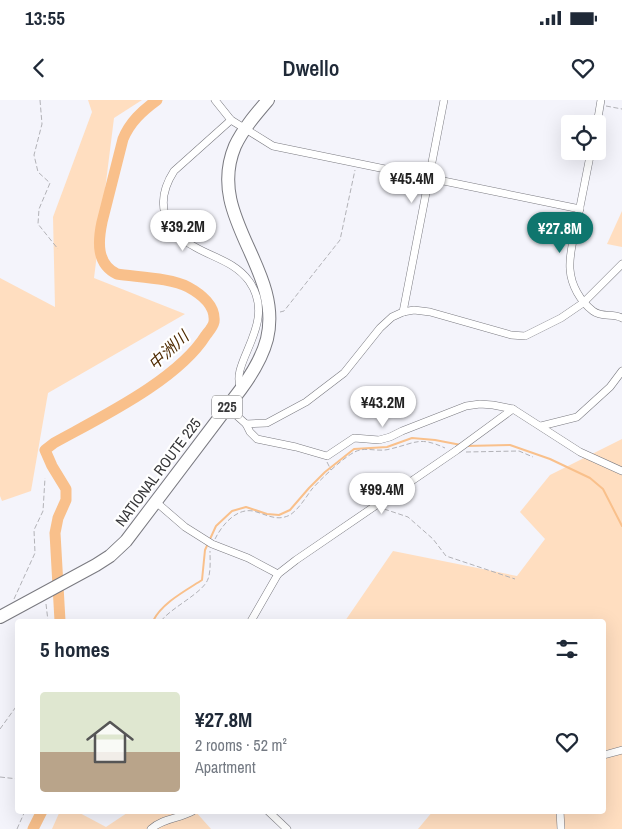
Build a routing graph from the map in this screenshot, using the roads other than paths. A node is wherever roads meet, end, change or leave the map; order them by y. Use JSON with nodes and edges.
{"nodes":[{"id":1,"x":216,"y":100,"type":"edge"},
{"id":2,"x":268,"y":100,"type":"edge"},
{"id":3,"x":444,"y":100,"type":"edge"},
{"id":4,"x":601,"y":102,"type":"edge"},
{"id":5,"x":599,"y":115,"type":"edge"},
{"id":6,"x":231,"y":120,"type":"junction"},
{"id":7,"x":245,"y":128,"type":"junction"},
{"id":8,"x":589,"y":160,"type":"edge"},
{"id":9,"x":428,"y":178,"type":"junction"},
{"id":10,"x":580,"y":208,"type":"junction"},
{"id":11,"x":622,"y":264,"type":"edge"},
{"id":12,"x":583,"y":303,"type":"junction"},
{"id":13,"x":403,"y":312,"type":"junction"},
{"id":14,"x":622,"y":318,"type":"edge"},
{"id":15,"x":622,"y":371,"type":"edge"},
{"id":16,"x":241,"y":389,"type":"junction"},
{"id":17,"x":227,"y":407,"type":"junction"},
{"id":18,"x":513,"y":409,"type":"junction"},
{"id":19,"x":246,"y":424,"type":"junction"},
{"id":20,"x":541,"y":426,"type":"junction"},
{"id":21,"x":622,"y":471,"type":"edge"},
{"id":22,"x":156,"y":502,"type":"junction"},
{"id":23,"x":278,"y":574,"type":"junction"},
{"id":24,"x":4,"y":615,"type":"edge"},
{"id":25,"x":252,"y":619,"type":"edge"},
{"id":26,"x":622,"y":750,"type":"edge"},
{"id":27,"x":606,"y":754,"type":"edge"},
{"id":28,"x":188,"y":814,"type":"edge"},
{"id":29,"x":271,"y":814,"type":"edge"},
{"id":30,"x":560,"y":814,"type":"edge"},
{"id":31,"x":151,"y":829,"type":"edge"},
{"id":32,"x":287,"y":829,"type":"edge"},
{"id":33,"x":560,"y":829,"type":"edge"}],
"edges":[{"from":1,"to":6,"type":"street"},
{"from":2,"to":7,"type":"highway","name":"NATIONAL ROUTE 225","number":"225"},
{"from":3,"to":9,"type":"street"},
{"from":4,"to":5,"type":"street"},
{"from":6,"to":7,"type":"street"},
{"from":6,"to":16,"type":"street"},
{"from":7,"to":9,"type":"street"},
{"from":7,"to":16,"type":"highway","name":"NATIONAL ROUTE 225","number":"225"},
{"from":8,"to":10,"type":"street"},
{"from":9,"to":10,"type":"street"},
{"from":9,"to":13,"type":"street"},
{"from":10,"to":12,"type":"street"},
{"from":11,"to":12,"type":"street"},
{"from":12,"to":13,"type":"street"},
{"from":12,"to":14,"type":"street"},
{"from":13,"to":19,"type":"street"},
{"from":15,"to":20,"type":"street"},
{"from":16,"to":17,"type":"highway","name":"NATIONAL ROUTE 225","number":"225"},
{"from":17,"to":19,"type":"street"},
{"from":17,"to":22,"type":"highway","name":"NATIONAL ROUTE 225","number":"225"},
{"from":18,"to":19,"type":"street"},
{"from":18,"to":20,"type":"street"},
{"from":18,"to":23,"type":"street"},
{"from":20,"to":21,"type":"street"},
{"from":22,"to":23,"type":"street"},
{"from":22,"to":24,"type":"highway","name":"NATIONAL ROUTE 225","number":"225"},
{"from":23,"to":25,"type":"street"},
{"from":26,"to":27,"type":"street"},
{"from":28,"to":31,"type":"street"},
{"from":29,"to":32,"type":"street"},
{"from":30,"to":33,"type":"street"}]}
